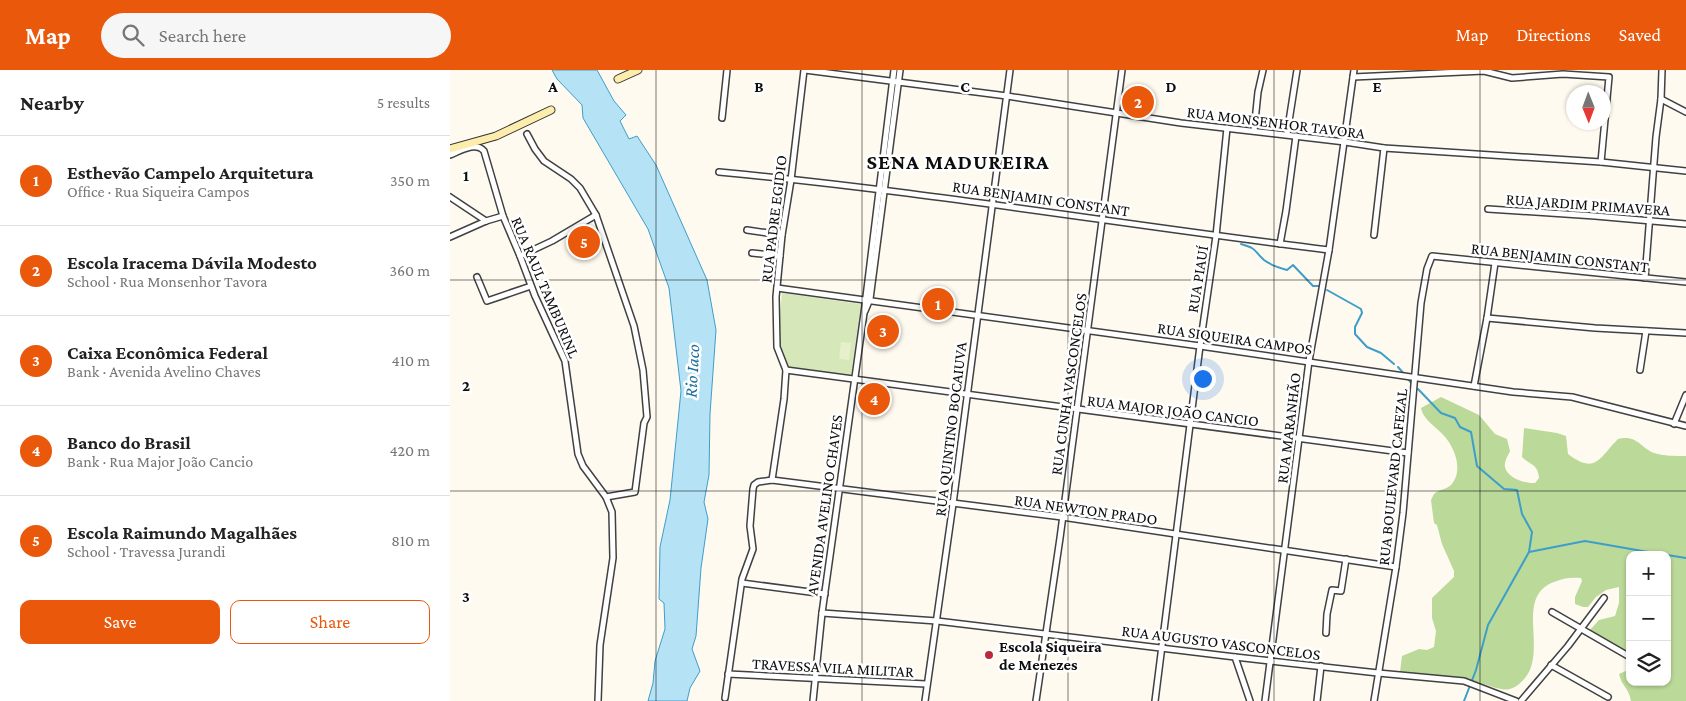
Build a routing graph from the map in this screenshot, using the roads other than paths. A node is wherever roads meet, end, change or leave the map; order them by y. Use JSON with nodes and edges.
{"nodes":[{"id":1,"x":638,"y":70,"type":"edge"},
{"id":2,"x":728,"y":70,"type":"edge"},
{"id":3,"x":804,"y":70,"type":"edge"},
{"id":4,"x":894,"y":70,"type":"edge"},
{"id":5,"x":900,"y":70,"type":"edge"},
{"id":6,"x":1010,"y":70,"type":"edge"},
{"id":7,"x":1122,"y":70,"type":"edge"},
{"id":8,"x":1263,"y":70,"type":"edge"},
{"id":9,"x":1297,"y":70,"type":"edge"},
{"id":10,"x":1354,"y":70,"type":"edge"},
{"id":11,"x":1663,"y":72,"type":"edge"},
{"id":12,"x":1353,"y":77,"type":"junction"},
{"id":13,"x":618,"y":79,"type":"dead end"},
{"id":14,"x":895,"y":82,"type":"junction"},
{"id":15,"x":1007,"y":96,"type":"junction"},
{"id":16,"x":1661,"y":99,"type":"junction"},
{"id":17,"x":551,"y":110,"type":"dead end"},
{"id":18,"x":1117,"y":112,"type":"junction"},
{"id":19,"x":1686,"y":112,"type":"edge"},
{"id":20,"x":722,"y":118,"type":"dead end"},
{"id":21,"x":1227,"y":128,"type":"junction"},
{"id":22,"x":1254,"y":131,"type":"junction"},
{"id":23,"x":527,"y":134,"type":"dead end"},
{"id":24,"x":1286,"y":134,"type":"junction"},
{"id":25,"x":1296,"y":136,"type":"junction"},
{"id":26,"x":1345,"y":142,"type":"junction"},
{"id":27,"x":1384,"y":148,"type":"junction"},
{"id":28,"x":450,"y":149,"type":"edge"},
{"id":29,"x":450,"y":155,"type":"edge"},
{"id":30,"x":1601,"y":162,"type":"junction"},
{"id":31,"x":1654,"y":168,"type":"junction"},
{"id":32,"x":1686,"y":171,"type":"edge"},
{"id":33,"x":719,"y":172,"type":"dead end"},
{"id":34,"x":791,"y":180,"type":"junction"},
{"id":35,"x":882,"y":190,"type":"junction"},
{"id":36,"x":450,"y":197,"type":"edge"},
{"id":37,"x":993,"y":204,"type":"junction"},
{"id":38,"x":1488,"y":209,"type":"dead end"},
{"id":39,"x":503,"y":216,"type":"junction"},
{"id":40,"x":596,"y":216,"type":"junction"},
{"id":41,"x":1102,"y":219,"type":"junction"},
{"id":42,"x":1650,"y":220,"type":"junction"},
{"id":43,"x":486,"y":221,"type":"junction"},
{"id":44,"x":1686,"y":224,"type":"edge"},
{"id":45,"x":747,"y":230,"type":"dead end"},
{"id":46,"x":782,"y":235,"type":"junction"},
{"id":47,"x":1374,"y":235,"type":"dead end"},
{"id":48,"x":1216,"y":236,"type":"junction"},
{"id":49,"x":450,"y":238,"type":"edge"},
{"id":50,"x":1280,"y":244,"type":"junction"},
{"id":51,"x":1328,"y":250,"type":"junction"},
{"id":52,"x":752,"y":253,"type":"dead end"},
{"id":53,"x":520,"y":256,"type":"junction"},
{"id":54,"x":780,"y":256,"type":"junction"},
{"id":55,"x":1432,"y":256,"type":"joint"},
{"id":56,"x":1495,"y":263,"type":"junction"},
{"id":57,"x":477,"y":277,"type":"dead end"},
{"id":58,"x":1645,"y":278,"type":"junction"},
{"id":59,"x":1686,"y":282,"type":"edge"},
{"id":60,"x":531,"y":286,"type":"junction"},
{"id":61,"x":777,"y":288,"type":"junction"},
{"id":62,"x":867,"y":299,"type":"junction"},
{"id":63,"x":977,"y":314,"type":"junction"},
{"id":64,"x":1487,"y":318,"type":"junction"},
{"id":65,"x":1088,"y":331,"type":"junction"},
{"id":66,"x":1646,"y":331,"type":"junction"},
{"id":67,"x":1686,"y":334,"type":"edge"},
{"id":68,"x":1200,"y":346,"type":"junction"},
{"id":69,"x":1309,"y":361,"type":"junction"},
{"id":70,"x":786,"y":370,"type":"junction"},
{"id":71,"x":1640,"y":370,"type":"dead end"},
{"id":72,"x":1414,"y":376,"type":"junction"},
{"id":73,"x":855,"y":380,"type":"junction"},
{"id":74,"x":1474,"y":386,"type":"junction"},
{"id":75,"x":967,"y":394,"type":"junction"},
{"id":76,"x":1686,"y":395,"type":"edge"},
{"id":77,"x":1077,"y":410,"type":"junction"},
{"id":78,"x":1190,"y":424,"type":"junction"},
{"id":79,"x":1674,"y":424,"type":"junction"},
{"id":80,"x":1686,"y":426,"type":"edge"},
{"id":81,"x":1299,"y":439,"type":"junction"},
{"id":82,"x":1408,"y":453,"type":"junction"},
{"id":83,"x":772,"y":480,"type":"junction"},
{"id":84,"x":840,"y":488,"type":"junction"},
{"id":85,"x":606,"y":497,"type":"junction"},
{"id":86,"x":953,"y":504,"type":"junction"},
{"id":87,"x":1062,"y":517,"type":"junction"},
{"id":88,"x":1175,"y":535,"type":"junction"},
{"id":89,"x":1285,"y":549,"type":"junction"},
{"id":90,"x":1346,"y":559,"type":"junction"},
{"id":91,"x":1396,"y":566,"type":"junction"},
{"id":92,"x":742,"y":583,"type":"junction"},
{"id":93,"x":824,"y":594,"type":"junction"},
{"id":94,"x":1604,"y":598,"type":"dead end"},
{"id":95,"x":1552,"y":612,"type":"dead end"},
{"id":96,"x":822,"y":613,"type":"junction"},
{"id":97,"x":937,"y":621,"type":"junction"},
{"id":98,"x":1580,"y":629,"type":"junction"},
{"id":99,"x":1326,"y":633,"type":"dead end"},
{"id":100,"x":1047,"y":634,"type":"junction"},
{"id":101,"x":1161,"y":649,"type":"junction"},
{"id":102,"x":1626,"y":655,"type":"edge"},
{"id":103,"x":1235,"y":657,"type":"junction"},
{"id":104,"x":1270,"y":661,"type":"junction"},
{"id":105,"x":1551,"y":665,"type":"junction"},
{"id":106,"x":1321,"y":666,"type":"junction"},
{"id":107,"x":1378,"y":673,"type":"junction"},
{"id":108,"x":728,"y":674,"type":"junction"},
{"id":109,"x":816,"y":678,"type":"junction"},
{"id":110,"x":926,"y":684,"type":"junction"},
{"id":111,"x":1608,"y":697,"type":"dead end"},
{"id":112,"x":726,"y":698,"type":"dead end"},
{"id":113,"x":598,"y":701,"type":"edge"},
{"id":114,"x":813,"y":701,"type":"edge"},
{"id":115,"x":925,"y":701,"type":"edge"},
{"id":116,"x":1036,"y":701,"type":"edge"},
{"id":117,"x":1155,"y":701,"type":"edge"},
{"id":118,"x":1250,"y":701,"type":"edge"},
{"id":119,"x":1265,"y":701,"type":"edge"},
{"id":120,"x":1317,"y":701,"type":"edge"},
{"id":121,"x":1374,"y":701,"type":"edge"},
{"id":122,"x":1516,"y":701,"type":"edge"},
{"id":123,"x":1521,"y":701,"type":"edge"}],
"edges":[{"from":1,"to":13,"type":"street"},
{"from":2,"to":20,"type":"street"},
{"from":3,"to":14,"type":"street","name":"RUA MONSENHOR TAVORA"},
{"from":3,"to":34,"type":"street","name":"RUA PADRE EGIDIO"},
{"from":4,"to":14,"type":"street","name":"AVENIDA AVELINO CHAVES"},
{"from":5,"to":14,"type":"street","name":"AVENIDA AVELINO CHAVES"},
{"from":6,"to":15,"type":"street","name":"RUA QUINTINO BOCAIUVA"},
{"from":7,"to":18,"type":"street","name":"RUA CUNHA VASCONCELOS"},
{"from":8,"to":22,"type":"street"},
{"from":9,"to":24,"type":"street"},
{"from":10,"to":12,"type":"street","name":"RUA MARANHÃO"},
{"from":11,"to":16,"type":"street"},
{"from":12,"to":26,"type":"street","name":"RUA MARANHÃO"},
{"from":12,"to":30,"type":"street"},
{"from":14,"to":15,"type":"street","name":"RUA MONSENHOR TAVORA"},
{"from":14,"to":35,"type":"street","name":"AVENIDA AVELINO CHAVES"},
{"from":15,"to":18,"type":"street","name":"RUA MONSENHOR TAVORA"},
{"from":15,"to":37,"type":"street","name":"RUA QUINTINO BOCAIUVA"},
{"from":16,"to":19,"type":"street"},
{"from":16,"to":31,"type":"street"},
{"from":17,"to":28,"type":"street"},
{"from":18,"to":21,"type":"street","name":"RUA MONSENHOR TAVORA"},
{"from":18,"to":41,"type":"street","name":"RUA CUNHA VASCONCELOS"},
{"from":21,"to":22,"type":"street","name":"RUA MONSENHOR TAVORA"},
{"from":21,"to":48,"type":"street","name":"RUA PIAUÍ"},
{"from":22,"to":24,"type":"street","name":"RUA MONSENHOR TAVORA"},
{"from":23,"to":40,"type":"street"},
{"from":24,"to":25,"type":"street","name":"RUA MONSENHOR TAVORA"},
{"from":25,"to":26,"type":"street","name":"RUA MONSENHOR TAVORA"},
{"from":25,"to":50,"type":"street"},
{"from":26,"to":27,"type":"street","name":"RUA MONSENHOR TAVORA"},
{"from":26,"to":51,"type":"street","name":"RUA MARANHÃO"},
{"from":27,"to":30,"type":"street","name":"RUA MONSENHOR TAVORA"},
{"from":27,"to":47,"type":"street"},
{"from":29,"to":39,"type":"street","name":"RUA RAUL TAMBURINL"},
{"from":30,"to":31,"type":"street","name":"RUA MONSENHOR TAVORA"},
{"from":31,"to":32,"type":"street","name":"RUA MONSENHOR TAVORA"},
{"from":31,"to":42,"type":"street"},
{"from":33,"to":34,"type":"street","name":"RUA BENJAMIN CONSTANT"},
{"from":34,"to":35,"type":"street","name":"RUA BENJAMIN CONSTANT"},
{"from":34,"to":46,"type":"street","name":"RUA PADRE EGIDIO"},
{"from":35,"to":37,"type":"street","name":"RUA BENJAMIN CONSTANT"},
{"from":35,"to":62,"type":"street","name":"AVENIDA AVELINO CHAVES"},
{"from":36,"to":43,"type":"street"},
{"from":37,"to":41,"type":"street","name":"RUA BENJAMIN CONSTANT"},
{"from":37,"to":63,"type":"street","name":"RUA QUINTINO BOCAIUVA"},
{"from":38,"to":42,"type":"street","name":"RUA JARDIM PRIMAVERA"},
{"from":39,"to":43,"type":"street"},
{"from":39,"to":53,"type":"street","name":"RUA RAUL TAMBURINL"},
{"from":40,"to":53,"type":"street"},
{"from":40,"to":85,"type":"street"},
{"from":41,"to":48,"type":"street","name":"RUA BENJAMIN CONSTANT"},
{"from":41,"to":65,"type":"street","name":"RUA CUNHA VASCONCELOS"},
{"from":42,"to":44,"type":"street","name":"RUA JARDIM PRIMAVERA"},
{"from":42,"to":58,"type":"street"},
{"from":43,"to":49,"type":"street"},
{"from":45,"to":46,"type":"street"},
{"from":46,"to":54,"type":"street","name":"RUA PADRE EGIDIO"},
{"from":48,"to":50,"type":"street","name":"RUA BENJAMIN CONSTANT"},
{"from":48,"to":68,"type":"street","name":"RUA PIAUÍ"},
{"from":50,"to":51,"type":"street","name":"RUA BENJAMIN CONSTANT"},
{"from":51,"to":69,"type":"street","name":"RUA MARANHÃO"},
{"from":52,"to":54,"type":"street"},
{"from":53,"to":60,"type":"street","name":"RUA RAUL TAMBURINL"},
{"from":54,"to":61,"type":"street","name":"RUA PADRE EGIDIO"},
{"from":55,"to":56,"type":"street","name":"RUA BENJAMIN CONSTANT"},
{"from":55,"to":72,"type":"street","name":"RUA BOULEVARD CAFEZAL"},
{"from":56,"to":58,"type":"street","name":"RUA BENJAMIN CONSTANT"},
{"from":56,"to":64,"type":"street"},
{"from":57,"to":60,"type":"street"},
{"from":58,"to":59,"type":"street","name":"RUA BENJAMIN CONSTANT"},
{"from":60,"to":85,"type":"street","name":"RUA RAUL TAMBURINL"},
{"from":61,"to":62,"type":"street","name":"RUA SIQUEIRA CAMPOS"},
{"from":61,"to":70,"type":"street","name":"RUA PADRE EGIDIO"},
{"from":62,"to":63,"type":"street","name":"RUA SIQUEIRA CAMPOS"},
{"from":62,"to":73,"type":"street","name":"AVENIDA AVELINO CHAVES"},
{"from":63,"to":65,"type":"street","name":"RUA SIQUEIRA CAMPOS"},
{"from":63,"to":75,"type":"street","name":"RUA QUINTINO BOCAIUVA"},
{"from":64,"to":66,"type":"street"},
{"from":64,"to":74,"type":"street"},
{"from":65,"to":68,"type":"street","name":"RUA SIQUEIRA CAMPOS"},
{"from":65,"to":77,"type":"street","name":"RUA CUNHA VASCONCELOS"},
{"from":66,"to":67,"type":"street"},
{"from":66,"to":71,"type":"street"},
{"from":68,"to":69,"type":"street","name":"RUA SIQUEIRA CAMPOS"},
{"from":68,"to":78,"type":"street","name":"RUA PIAUÍ"},
{"from":69,"to":72,"type":"street","name":"RUA SIQUEIRA CAMPOS"},
{"from":69,"to":81,"type":"street","name":"RUA MARANHÃO"},
{"from":70,"to":73,"type":"street","name":"RUA MAJOR JOÃO CANCIO"},
{"from":70,"to":83,"type":"street"},
{"from":72,"to":74,"type":"street","name":"RUA SIQUEIRA CAMPOS"},
{"from":72,"to":82,"type":"street","name":"RUA BOULEVARD CAFEZAL"},
{"from":73,"to":75,"type":"street","name":"RUA MAJOR JOÃO CANCIO"},
{"from":73,"to":84,"type":"street","name":"AVENIDA AVELINO CHAVES"},
{"from":74,"to":79,"type":"street","name":"RUA SIQUEIRA CAMPOS"},
{"from":75,"to":77,"type":"street","name":"RUA MAJOR JOÃO CANCIO"},
{"from":75,"to":86,"type":"street","name":"RUA QUINTINO BOCAIUVA"},
{"from":76,"to":79,"type":"street"},
{"from":77,"to":78,"type":"street","name":"RUA MAJOR JOÃO CANCIO"},
{"from":77,"to":87,"type":"street","name":"RUA CUNHA VASCONCELOS"},
{"from":78,"to":81,"type":"street","name":"RUA MAJOR JOÃO CANCIO"},
{"from":78,"to":88,"type":"street","name":"RUA PIAUÍ"},
{"from":79,"to":80,"type":"street","name":"RUA SIQUEIRA CAMPOS"},
{"from":81,"to":82,"type":"street","name":"RUA MAJOR JOÃO CANCIO"},
{"from":81,"to":89,"type":"street","name":"RUA MARANHÃO"},
{"from":82,"to":91,"type":"street","name":"RUA BOULEVARD CAFEZAL"},
{"from":83,"to":84,"type":"street","name":"RUA NEWTON PRADO"},
{"from":83,"to":92,"type":"street"},
{"from":84,"to":86,"type":"street","name":"RUA NEWTON PRADO"},
{"from":84,"to":93,"type":"street","name":"AVENIDA AVELINO CHAVES"},
{"from":85,"to":113,"type":"street","name":"RUA RAUL TAMBURINL"},
{"from":86,"to":87,"type":"street","name":"RUA NEWTON PRADO"},
{"from":86,"to":97,"type":"street","name":"RUA QUINTINO BOCAIUVA"},
{"from":87,"to":88,"type":"street","name":"RUA NEWTON PRADO"},
{"from":87,"to":100,"type":"street","name":"RUA CUNHA VASCONCELOS"},
{"from":88,"to":89,"type":"street","name":"RUA NEWTON PRADO"},
{"from":88,"to":101,"type":"street","name":"RUA PIAUÍ"},
{"from":89,"to":90,"type":"street","name":"RUA NEWTON PRADO"},
{"from":89,"to":104,"type":"street","name":"RUA MARANHÃO"},
{"from":90,"to":91,"type":"street","name":"RUA NEWTON PRADO"},
{"from":90,"to":99,"type":"street"},
{"from":91,"to":107,"type":"street","name":"RUA BOULEVARD CAFEZAL"},
{"from":92,"to":93,"type":"street"},
{"from":92,"to":108,"type":"street"},
{"from":93,"to":96,"type":"street","name":"AVENIDA AVELINO CHAVES"},
{"from":94,"to":98,"type":"street"},
{"from":95,"to":98,"type":"street"},
{"from":96,"to":97,"type":"street","name":"RUA AUGUSTO VASCONCELOS"},
{"from":96,"to":109,"type":"street","name":"AVENIDA AVELINO CHAVES"},
{"from":97,"to":100,"type":"street","name":"RUA AUGUSTO VASCONCELOS"},
{"from":97,"to":110,"type":"street","name":"RUA QUINTINO BOCAIUVA"},
{"from":98,"to":102,"type":"street"},
{"from":98,"to":105,"type":"street"},
{"from":100,"to":101,"type":"street","name":"RUA AUGUSTO VASCONCELOS"},
{"from":100,"to":116,"type":"street","name":"RUA CUNHA VASCONCELOS"},
{"from":101,"to":103,"type":"street","name":"RUA AUGUSTO VASCONCELOS"},
{"from":101,"to":117,"type":"street","name":"RUA PIAUÍ"},
{"from":103,"to":104,"type":"street","name":"RUA AUGUSTO VASCONCELOS"},
{"from":103,"to":118,"type":"street"},
{"from":104,"to":106,"type":"street","name":"RUA AUGUSTO VASCONCELOS"},
{"from":104,"to":119,"type":"street","name":"RUA MARANHÃO"},
{"from":105,"to":111,"type":"street"},
{"from":105,"to":123,"type":"street"},
{"from":106,"to":107,"type":"street","name":"RUA AUGUSTO VASCONCELOS"},
{"from":106,"to":120,"type":"street"},
{"from":107,"to":121,"type":"street","name":"RUA BOULEVARD CAFEZAL"},
{"from":107,"to":122,"type":"street","name":"RUA AUGUSTO VASCONCELOS"},
{"from":108,"to":109,"type":"street","name":"TRAVESSA VILA MILITAR"},
{"from":108,"to":112,"type":"street"},
{"from":109,"to":110,"type":"street","name":"TRAVESSA VILA MILITAR"},
{"from":109,"to":114,"type":"street","name":"AVENIDA AVELINO CHAVES"},
{"from":110,"to":115,"type":"street","name":"RUA QUINTINO BOCAIUVA"}]}
